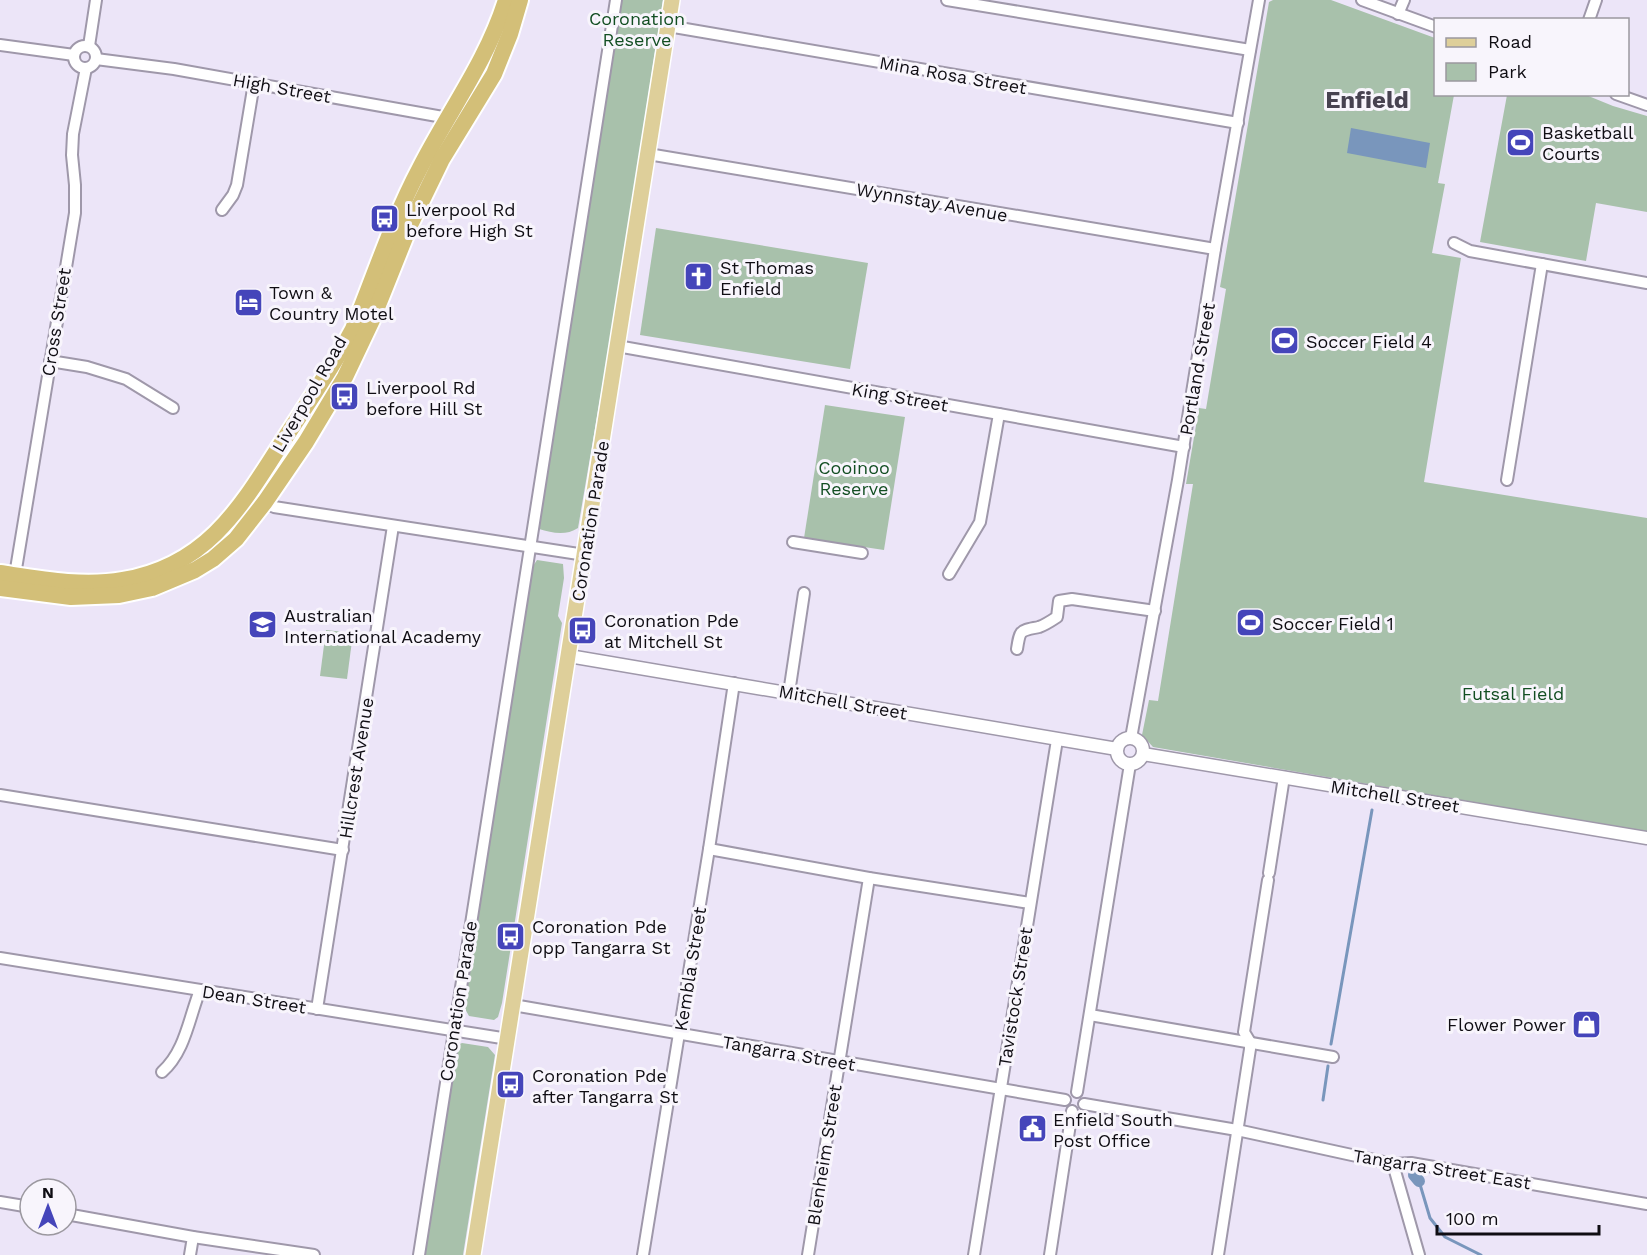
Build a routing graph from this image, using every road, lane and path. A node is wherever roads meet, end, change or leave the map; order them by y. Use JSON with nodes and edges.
{"nodes":[{"id":1,"x":96,"y":0,"type":"edge"},
{"id":2,"x":506,"y":0,"type":"edge"},
{"id":3,"x":520,"y":0,"type":"edge"},
{"id":4,"x":616,"y":0,"type":"edge"},
{"id":5,"x":672,"y":0,"type":"edge"},
{"id":6,"x":947,"y":0,"type":"edge"},
{"id":7,"x":1259,"y":0,"type":"edge"},
{"id":8,"x":1362,"y":0,"type":"edge"},
{"id":9,"x":1404,"y":0,"type":"edge"},
{"id":10,"x":1596,"y":0,"type":"edge"},
{"id":11,"x":985,"y":3,"type":"edge"},
{"id":12,"x":1398,"y":14,"type":"junction"},
{"id":13,"x":1590,"y":18,"type":"edge"},
{"id":14,"x":668,"y":26,"type":"junction"},
{"id":15,"x":1434,"y":26,"type":"edge"},
{"id":16,"x":0,"y":45,"type":"edge"},
{"id":17,"x":89,"y":46,"type":"junction"},
{"id":18,"x":1250,"y":50,"type":"junction"},
{"id":19,"x":74,"y":55,"type":"junction"},
{"id":20,"x":96,"y":59,"type":"junction"},
{"id":21,"x":86,"y":68,"type":"junction"},
{"id":22,"x":254,"y":83,"type":"junction"},
{"id":23,"x":1622,"y":96,"type":"edge"},
{"id":24,"x":1647,"y":105,"type":"edge"},
{"id":25,"x":448,"y":118,"type":"junction"},
{"id":26,"x":466,"y":122,"type":"junction"},
{"id":27,"x":1238,"y":123,"type":"junction"},
{"id":28,"x":648,"y":154,"type":"junction"},
{"id":29,"x":222,"y":210,"type":"dead end"},
{"id":30,"x":1454,"y":243,"type":"dead end"},
{"id":31,"x":1215,"y":249,"type":"junction"},
{"id":32,"x":1542,"y":264,"type":"junction"},
{"id":33,"x":1647,"y":283,"type":"edge"},
{"id":34,"x":617,"y":346,"type":"junction"},
{"id":35,"x":50,"y":361,"type":"junction"},
{"id":36,"x":173,"y":408,"type":"dead end"},
{"id":37,"x":999,"y":414,"type":"junction"},
{"id":38,"x":1184,"y":447,"type":"junction"},
{"id":39,"x":1507,"y":480,"type":"dead end"},
{"id":40,"x":248,"y":495,"type":"junction"},
{"id":41,"x":265,"y":502,"type":"junction"},
{"id":42,"x":393,"y":526,"type":"junction"},
{"id":43,"x":793,"y":542,"type":"dead end"},
{"id":44,"x":531,"y":548,"type":"junction"},
{"id":45,"x":862,"y":553,"type":"dead end"},
{"id":46,"x":585,"y":555,"type":"junction"},
{"id":47,"x":8,"y":574,"type":"edge"},
{"id":48,"x":949,"y":574,"type":"dead end"},
{"id":49,"x":0,"y":588,"type":"edge"},
{"id":50,"x":804,"y":593,"type":"dead end"},
{"id":51,"x":1155,"y":611,"type":"junction"},
{"id":52,"x":1017,"y":649,"type":"dead end"},
{"id":53,"x":569,"y":656,"type":"junction"},
{"id":54,"x":734,"y":683,"type":"junction"},
{"id":55,"x":789,"y":693,"type":"junction"},
{"id":56,"x":1131,"y":738,"type":"junction"},
{"id":57,"x":1057,"y":740,"type":"junction"},
{"id":58,"x":1117,"y":749,"type":"junction"},
{"id":59,"x":1143,"y":754,"type":"junction"},
{"id":60,"x":1130,"y":764,"type":"junction"},
{"id":61,"x":1284,"y":777,"type":"junction"},
{"id":62,"x":0,"y":795,"type":"edge"},
{"id":63,"x":1647,"y":838,"type":"edge"},
{"id":64,"x":709,"y":849,"type":"junction"},
{"id":65,"x":343,"y":850,"type":"junction"},
{"id":66,"x":869,"y":878,"type":"junction"},
{"id":67,"x":1030,"y":903,"type":"junction"},
{"id":68,"x":0,"y":958,"type":"edge"},
{"id":69,"x":200,"y":990,"type":"junction"},
{"id":70,"x":513,"y":1005,"type":"junction"},
{"id":71,"x":317,"y":1010,"type":"junction"},
{"id":72,"x":1090,"y":1015,"type":"junction"},
{"id":73,"x":453,"y":1031,"type":"junction"},
{"id":74,"x":679,"y":1033,"type":"junction"},
{"id":75,"x":508,"y":1039,"type":"junction"},
{"id":76,"x":1250,"y":1042,"type":"junction"},
{"id":77,"x":1333,"y":1057,"type":"dead end"},
{"id":78,"x":839,"y":1062,"type":"junction"},
{"id":79,"x":162,"y":1072,"type":"dead end"},
{"id":80,"x":1000,"y":1090,"type":"junction"},
{"id":81,"x":1077,"y":1092,"type":"junction"},
{"id":82,"x":1065,"y":1100,"type":"junction"},
{"id":83,"x":1084,"y":1104,"type":"junction"},
{"id":84,"x":1072,"y":1111,"type":"junction"},
{"id":85,"x":1238,"y":1130,"type":"junction"},
{"id":86,"x":1394,"y":1164,"type":"junction"},
{"id":87,"x":0,"y":1202,"type":"edge"},
{"id":88,"x":1647,"y":1204,"type":"edge"},
{"id":89,"x":18,"y":1205,"type":"edge"},
{"id":90,"x":78,"y":1216,"type":"edge"},
{"id":91,"x":193,"y":1237,"type":"junction"},
{"id":92,"x":190,"y":1255,"type":"edge"},
{"id":93,"x":314,"y":1255,"type":"edge"},
{"id":94,"x":418,"y":1255,"type":"edge"},
{"id":95,"x":473,"y":1255,"type":"edge"},
{"id":96,"x":643,"y":1255,"type":"edge"},
{"id":97,"x":808,"y":1255,"type":"edge"},
{"id":98,"x":974,"y":1255,"type":"edge"},
{"id":99,"x":1050,"y":1255,"type":"edge"},
{"id":100,"x":1218,"y":1255,"type":"edge"},
{"id":101,"x":1419,"y":1255,"type":"edge"}],
"edges":[{"from":1,"to":17,"type":"street"},
{"from":2,"to":25,"type":"highway","name":"Liverpool Road"},
{"from":3,"to":26,"type":"highway","name":"Liverpool Road"},
{"from":4,"to":44,"type":"street","name":"Coronation Parade"},
{"from":5,"to":14,"type":"main road","name":"Coronation Parade"},
{"from":6,"to":11,"type":"street"},
{"from":7,"to":18,"type":"street","name":"Portland Street"},
{"from":8,"to":12,"type":"street"},
{"from":9,"to":12,"type":"street"},
{"from":10,"to":13,"type":"street"},
{"from":11,"to":18,"type":"street"},
{"from":12,"to":15,"type":"street"},
{"from":14,"to":27,"type":"street","name":"Mina Rosa Street"},
{"from":14,"to":28,"type":"main road","name":"Coronation Parade"},
{"from":16,"to":19,"type":"street"},
{"from":17,"to":19,"type":"street"},
{"from":17,"to":20,"type":"street"},
{"from":18,"to":27,"type":"street","name":"Portland Street"},
{"from":19,"to":21,"type":"street"},
{"from":20,"to":21,"type":"street"},
{"from":20,"to":22,"type":"street","name":"High Street"},
{"from":21,"to":35,"type":"street","name":"Cross Street"},
{"from":22,"to":25,"type":"street","name":"High Street"},
{"from":22,"to":29,"type":"street"},
{"from":23,"to":24,"type":"street"},
{"from":25,"to":26,"type":"street","name":"High Street"},
{"from":25,"to":40,"type":"highway","name":"Liverpool Road"},
{"from":26,"to":41,"type":"highway","name":"Liverpool Road"},
{"from":27,"to":31,"type":"street","name":"Portland Street"},
{"from":28,"to":31,"type":"street","name":"Wynnstay Avenue"},
{"from":28,"to":34,"type":"main road","name":"Coronation Parade"},
{"from":30,"to":32,"type":"street"},
{"from":31,"to":38,"type":"street","name":"Portland Street"},
{"from":32,"to":33,"type":"street"},
{"from":32,"to":39,"type":"street"},
{"from":34,"to":37,"type":"street","name":"King Street"},
{"from":34,"to":46,"type":"main road","name":"Coronation Parade"},
{"from":35,"to":36,"type":"street"},
{"from":35,"to":47,"type":"street","name":"Cross Street"},
{"from":37,"to":38,"type":"street","name":"King Street"},
{"from":37,"to":48,"type":"street"},
{"from":38,"to":51,"type":"street","name":"Portland Street"},
{"from":40,"to":41,"type":"street"},
{"from":40,"to":47,"type":"highway","name":"Liverpool Road"},
{"from":41,"to":42,"type":"street"},
{"from":41,"to":49,"type":"highway","name":"Liverpool Road"},
{"from":42,"to":44,"type":"street"},
{"from":42,"to":65,"type":"street","name":"Hillcrest Avenue"},
{"from":43,"to":45,"type":"street"},
{"from":44,"to":46,"type":"street"},
{"from":44,"to":73,"type":"street","name":"Coronation Parade"},
{"from":46,"to":53,"type":"main road","name":"Coronation Parade"},
{"from":50,"to":55,"type":"street"},
{"from":51,"to":52,"type":"street"},
{"from":51,"to":56,"type":"street","name":"Portland Street"},
{"from":53,"to":54,"type":"street","name":"Mitchell Street"},
{"from":53,"to":70,"type":"main road","name":"Coronation Parade"},
{"from":54,"to":55,"type":"street","name":"Mitchell Street"},
{"from":54,"to":64,"type":"street","name":"Kembla Street"},
{"from":55,"to":57,"type":"street","name":"Mitchell Street"},
{"from":56,"to":58,"type":"street"},
{"from":56,"to":59,"type":"street"},
{"from":57,"to":58,"type":"street","name":"Mitchell Street"},
{"from":57,"to":67,"type":"street","name":"Tavistock Street"},
{"from":58,"to":60,"type":"street"},
{"from":59,"to":60,"type":"street"},
{"from":59,"to":61,"type":"street","name":"Mitchell Street"},
{"from":60,"to":72,"type":"street"},
{"from":61,"to":63,"type":"street","name":"Mitchell Street"},
{"from":61,"to":76,"type":"street"},
{"from":62,"to":65,"type":"street"},
{"from":64,"to":66,"type":"street"},
{"from":64,"to":74,"type":"street","name":"Kembla Street"},
{"from":65,"to":71,"type":"street","name":"Hillcrest Avenue"},
{"from":66,"to":67,"type":"street"},
{"from":66,"to":78,"type":"street","name":"Blenheim Street"},
{"from":67,"to":80,"type":"street","name":"Tavistock Street"},
{"from":68,"to":69,"type":"street","name":"Dean Street"},
{"from":69,"to":71,"type":"street","name":"Dean Street"},
{"from":69,"to":79,"type":"street"},
{"from":70,"to":74,"type":"street","name":"Tangarra Street"},
{"from":70,"to":75,"type":"main road","name":"Coronation Parade"},
{"from":71,"to":73,"type":"street","name":"Dean Street"},
{"from":72,"to":76,"type":"street"},
{"from":72,"to":81,"type":"street"},
{"from":73,"to":75,"type":"street","name":"Dean Street"},
{"from":73,"to":94,"type":"street","name":"Coronation Parade"},
{"from":74,"to":78,"type":"street","name":"Tangarra Street"},
{"from":74,"to":96,"type":"street","name":"Kembla Street"},
{"from":75,"to":95,"type":"main road","name":"Coronation Parade"},
{"from":76,"to":77,"type":"street"},
{"from":76,"to":85,"type":"street"},
{"from":78,"to":80,"type":"street","name":"Tangarra Street"},
{"from":78,"to":97,"type":"street","name":"Blenheim Street"},
{"from":80,"to":82,"type":"street","name":"Tangarra Street"},
{"from":80,"to":98,"type":"street","name":"Tavistock Street"},
{"from":81,"to":82,"type":"street"},
{"from":81,"to":83,"type":"street"},
{"from":82,"to":84,"type":"street"},
{"from":83,"to":84,"type":"street"},
{"from":83,"to":85,"type":"street"},
{"from":84,"to":99,"type":"street"},
{"from":85,"to":86,"type":"street","name":"Tangarra Street East"},
{"from":85,"to":100,"type":"street"},
{"from":86,"to":88,"type":"street","name":"Tangarra Street East"},
{"from":86,"to":101,"type":"street"},
{"from":87,"to":89,"type":"street"},
{"from":90,"to":91,"type":"street"},
{"from":91,"to":92,"type":"street"},
{"from":91,"to":93,"type":"street"}]}
